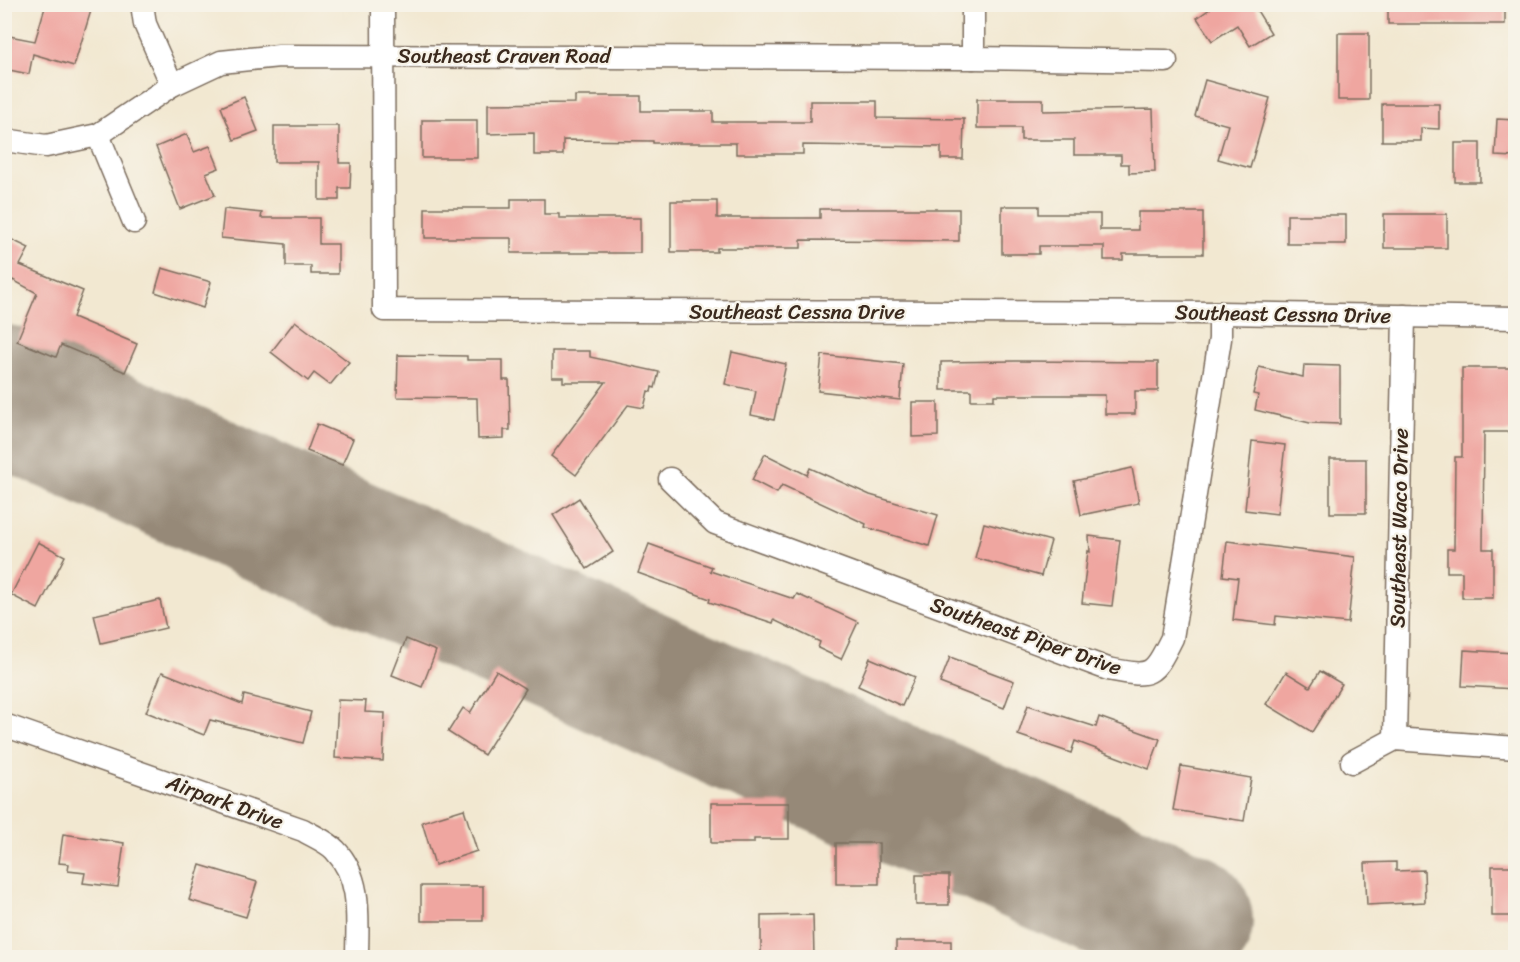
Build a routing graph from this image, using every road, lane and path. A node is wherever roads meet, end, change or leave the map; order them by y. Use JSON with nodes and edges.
{"nodes":[{"id":1,"x":142,"y":4,"type":"edge"},
{"id":2,"x":383,"y":4,"type":"edge"},
{"id":3,"x":973,"y":4,"type":"edge"},
{"id":4,"x":383,"y":55,"type":"junction"},
{"id":5,"x":974,"y":58,"type":"junction"},
{"id":6,"x":1166,"y":61,"type":"dead end"},
{"id":7,"x":172,"y":85,"type":"junction"},
{"id":8,"x":98,"y":135,"type":"junction"},
{"id":9,"x":4,"y":140,"type":"edge"},
{"id":10,"x":134,"y":222,"type":"dead end"},
{"id":11,"x":1220,"y":313,"type":"junction"},
{"id":12,"x":1404,"y":316,"type":"junction"},
{"id":13,"x":1515,"y":318,"type":"edge"},
{"id":14,"x":670,"y":479,"type":"dead end"},
{"id":15,"x":4,"y":725,"type":"edge"},
{"id":16,"x":1395,"y":739,"type":"junction"},
{"id":17,"x":1515,"y":748,"type":"edge"},
{"id":18,"x":1352,"y":762,"type":"dead end"},
{"id":19,"x":357,"y":957,"type":"edge"}],
"edges":[{"from":1,"to":7,"type":"street"},
{"from":2,"to":4,"type":"street","name":"Southeast Cessna Drive"},
{"from":3,"to":5,"type":"street"},
{"from":4,"to":5,"type":"street","name":"Southeast Craven Road"},
{"from":4,"to":7,"type":"street","name":"Southeast Craven Road"},
{"from":4,"to":11,"type":"street","name":"Southeast Cessna Drive"},
{"from":5,"to":6,"type":"street","name":"Southeast Craven Road"},
{"from":7,"to":8,"type":"street","name":"Southeast Craven Road"},
{"from":8,"to":9,"type":"street","name":"Southeast Craven Road"},
{"from":8,"to":10,"type":"street"},
{"from":11,"to":12,"type":"street","name":"Southeast Cessna Drive"},
{"from":11,"to":14,"type":"street","name":"Southeast Piper Drive"},
{"from":12,"to":13,"type":"street","name":"Southeast Cessna Drive"},
{"from":12,"to":16,"type":"street","name":"Southeast Waco Drive"},
{"from":15,"to":19,"type":"street","name":"Airpark Drive"},
{"from":16,"to":17,"type":"street"},
{"from":16,"to":18,"type":"street"}]}
